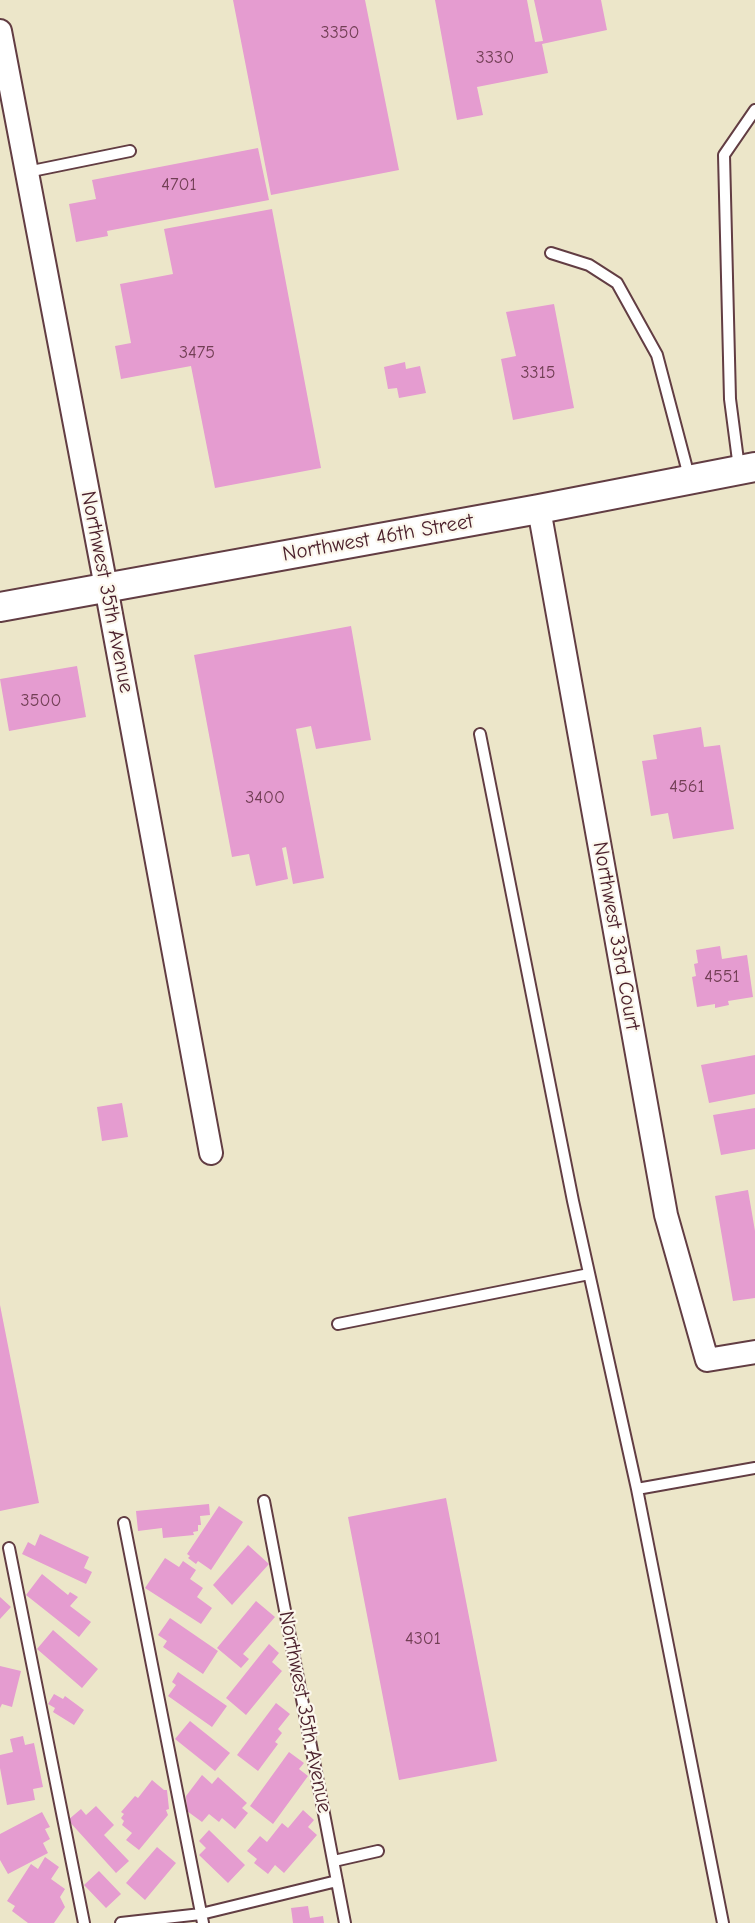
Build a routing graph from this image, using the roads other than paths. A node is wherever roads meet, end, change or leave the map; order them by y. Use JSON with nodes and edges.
{"nodes":[{"id":1,"x":0,"y":31,"type":"edge"},
{"id":2,"x":755,"y":110,"type":"edge"},
{"id":3,"x":130,"y":151,"type":"dead end"},
{"id":4,"x":27,"y":172,"type":"junction"},
{"id":5,"x":551,"y":254,"type":"dead end"},
{"id":6,"x":747,"y":469,"type":"edge"},
{"id":7,"x":690,"y":480,"type":"junction"},
{"id":8,"x":539,"y":509,"type":"junction"},
{"id":9,"x":106,"y":586,"type":"junction"},
{"id":10,"x":0,"y":607,"type":"edge"},
{"id":11,"x":480,"y":734,"type":"dead end"},
{"id":12,"x":211,"y":1153,"type":"dead end"},
{"id":13,"x":589,"y":1274,"type":"junction"},
{"id":14,"x":338,"y":1323,"type":"dead end"},
{"id":15,"x":755,"y":1352,"type":"edge"},
{"id":16,"x":755,"y":1468,"type":"edge"},
{"id":17,"x":637,"y":1489,"type":"junction"},
{"id":18,"x":264,"y":1501,"type":"dead end"},
{"id":19,"x":124,"y":1523,"type":"dead end"},
{"id":20,"x":9,"y":1548,"type":"dead end"},
{"id":21,"x":378,"y":1851,"type":"dead end"},
{"id":22,"x":334,"y":1861,"type":"junction"},
{"id":23,"x":337,"y":1881,"type":"junction"},
{"id":24,"x":202,"y":1919,"type":"edge"},
{"id":25,"x":84,"y":1923,"type":"edge"},
{"id":26,"x":121,"y":1923,"type":"edge"},
{"id":27,"x":345,"y":1923,"type":"edge"},
{"id":28,"x":723,"y":1923,"type":"edge"}],
"edges":[{"from":1,"to":4,"type":"street","name":"Northwest 35th Avenue"},
{"from":2,"to":6,"type":"lane"},
{"from":3,"to":4,"type":"lane"},
{"from":4,"to":9,"type":"street","name":"Northwest 35th Avenue"},
{"from":5,"to":7,"type":"lane"},
{"from":6,"to":7,"type":"street","name":"Northwest 46th Street"},
{"from":7,"to":8,"type":"street","name":"Northwest 46th Street"},
{"from":8,"to":9,"type":"street","name":"Northwest 46th Street"},
{"from":8,"to":15,"type":"street","name":"Northwest 33rd Court"},
{"from":9,"to":10,"type":"street","name":"Northwest 46th Street"},
{"from":9,"to":12,"type":"street","name":"Northwest 35th Avenue"},
{"from":11,"to":13,"type":"lane"},
{"from":13,"to":14,"type":"lane"},
{"from":13,"to":17,"type":"lane"},
{"from":16,"to":17,"type":"lane"},
{"from":17,"to":28,"type":"lane"},
{"from":18,"to":22,"type":"lane","name":"Northwest 35th Avenue"},
{"from":19,"to":24,"type":"lane"},
{"from":20,"to":25,"type":"lane"},
{"from":21,"to":22,"type":"lane"},
{"from":22,"to":23,"type":"lane","name":"Northwest 35th Avenue"},
{"from":23,"to":24,"type":"lane"},
{"from":23,"to":27,"type":"lane","name":"Northwest 35th Avenue"},
{"from":24,"to":26,"type":"lane"}]}
